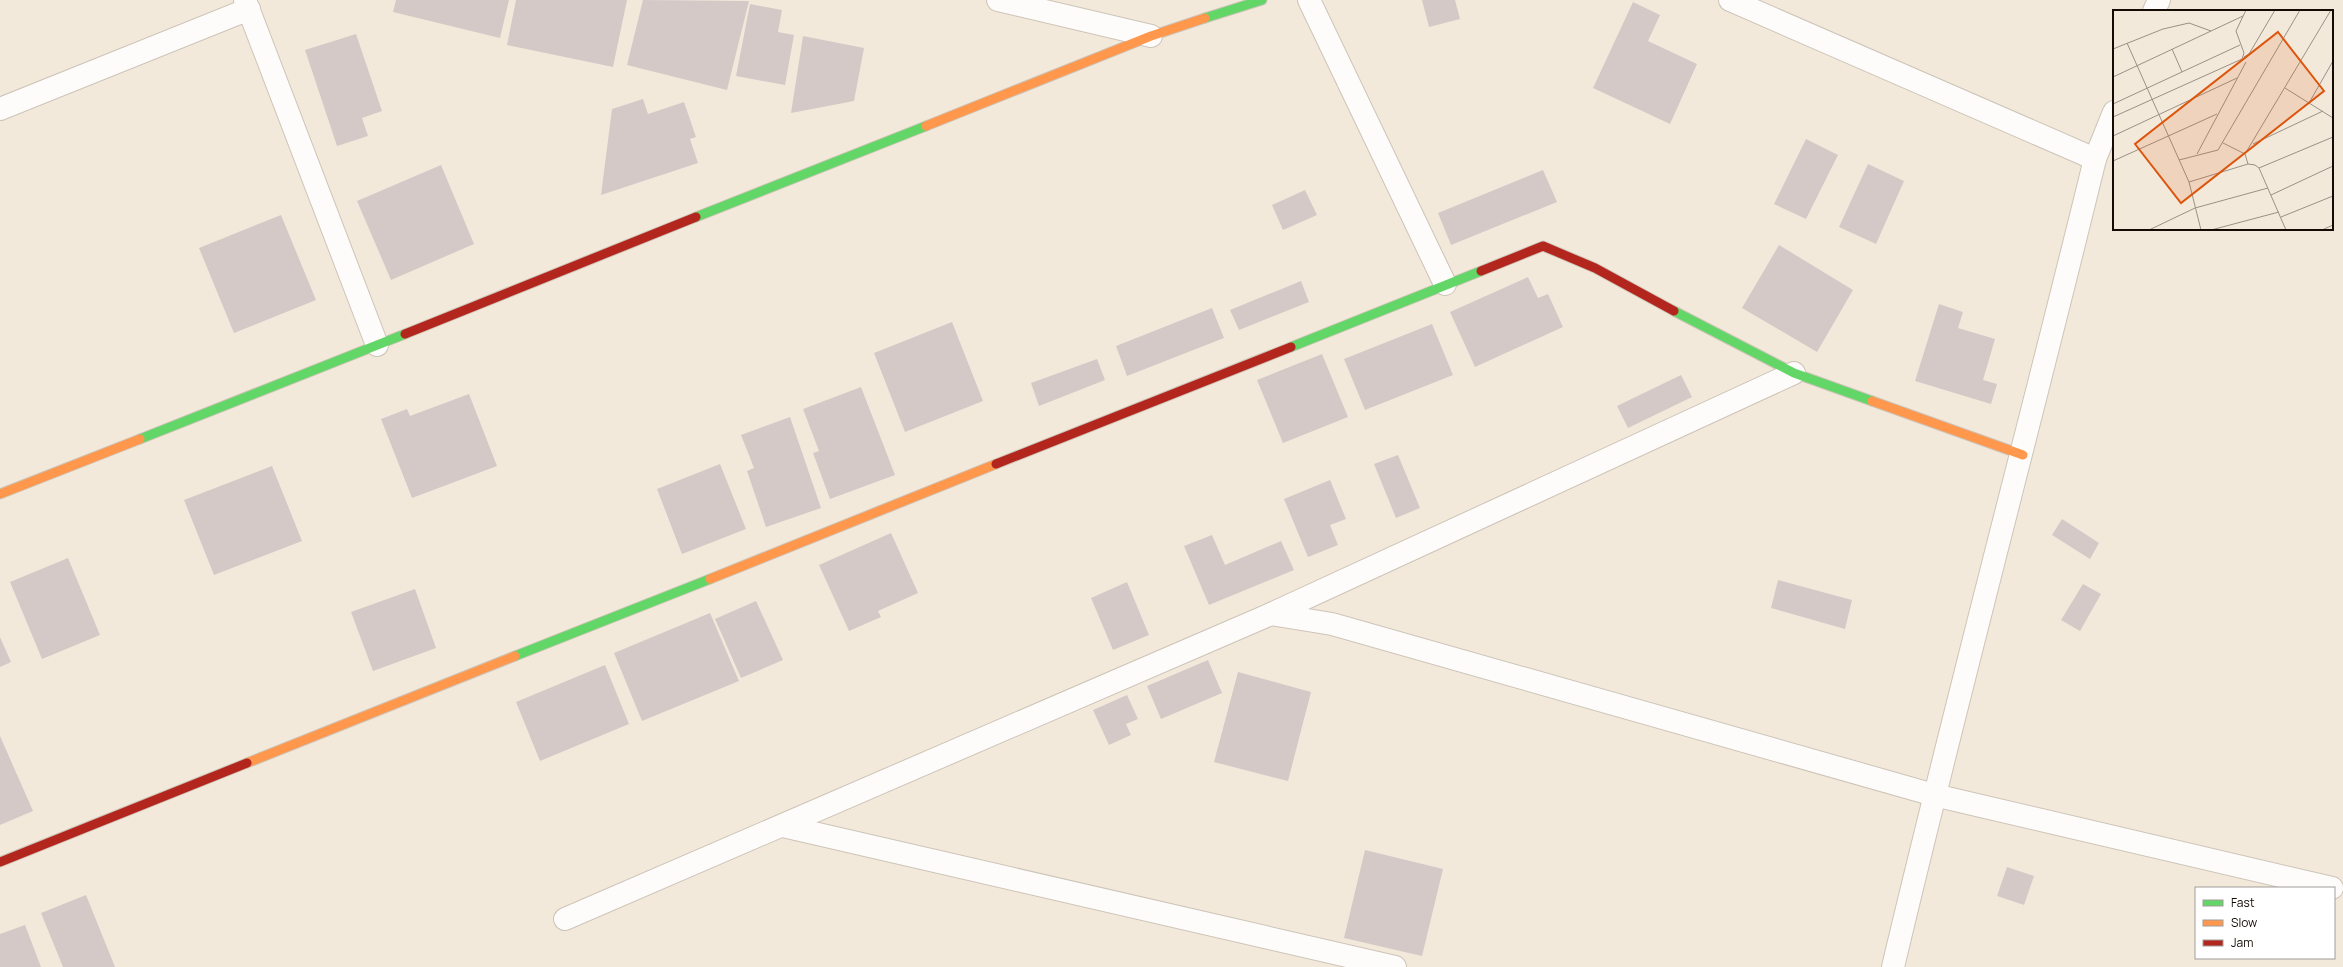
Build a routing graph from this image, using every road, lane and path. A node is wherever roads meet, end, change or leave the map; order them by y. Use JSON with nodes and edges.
{"nodes":[{"id":1,"x":998,"y":0,"type":"edge"},
{"id":2,"x":1262,"y":0,"type":"edge"},
{"id":3,"x":1309,"y":0,"type":"edge"},
{"id":4,"x":1730,"y":0,"type":"edge"},
{"id":5,"x":2159,"y":0,"type":"edge"},
{"id":6,"x":247,"y":5,"type":"edge"},
{"id":7,"x":2154,"y":10,"type":"edge"},
{"id":8,"x":1151,"y":36,"type":"junction"},
{"id":9,"x":0,"y":109,"type":"edge"},
{"id":10,"x":2113,"y":114,"type":"edge"},
{"id":11,"x":2095,"y":159,"type":"junction"},
{"id":12,"x":1445,"y":284,"type":"junction"},
{"id":13,"x":377,"y":345,"type":"junction"},
{"id":14,"x":1794,"y":373,"type":"junction"},
{"id":15,"x":2022,"y":455,"type":"junction"},
{"id":16,"x":0,"y":494,"type":"edge"},
{"id":17,"x":1271,"y":614,"type":"junction"},
{"id":18,"x":1934,"y":795,"type":"junction"},
{"id":19,"x":783,"y":826,"type":"junction"},
{"id":20,"x":0,"y":862,"type":"edge"},
{"id":21,"x":2329,"y":887,"type":"edge"},
{"id":22,"x":564,"y":919,"type":"dead end"},
{"id":23,"x":1395,"y":967,"type":"edge"},
{"id":24,"x":1893,"y":967,"type":"edge"}],
"edges":[{"from":1,"to":8,"type":"street"},
{"from":2,"to":8,"type":"street"},
{"from":3,"to":12,"type":"street"},
{"from":4,"to":11,"type":"street"},
{"from":5,"to":7,"type":"street"},
{"from":6,"to":9,"type":"street"},
{"from":6,"to":13,"type":"street"},
{"from":8,"to":13,"type":"street"},
{"from":10,"to":11,"type":"street"},
{"from":11,"to":15,"type":"street"},
{"from":12,"to":14,"type":"street"},
{"from":12,"to":20,"type":"street"},
{"from":13,"to":16,"type":"street"},
{"from":14,"to":15,"type":"street"},
{"from":14,"to":17,"type":"street"},
{"from":15,"to":18,"type":"street"},
{"from":17,"to":18,"type":"street"},
{"from":17,"to":19,"type":"street"},
{"from":18,"to":21,"type":"street"},
{"from":18,"to":24,"type":"street"},
{"from":19,"to":22,"type":"street"},
{"from":19,"to":23,"type":"street"}]}
